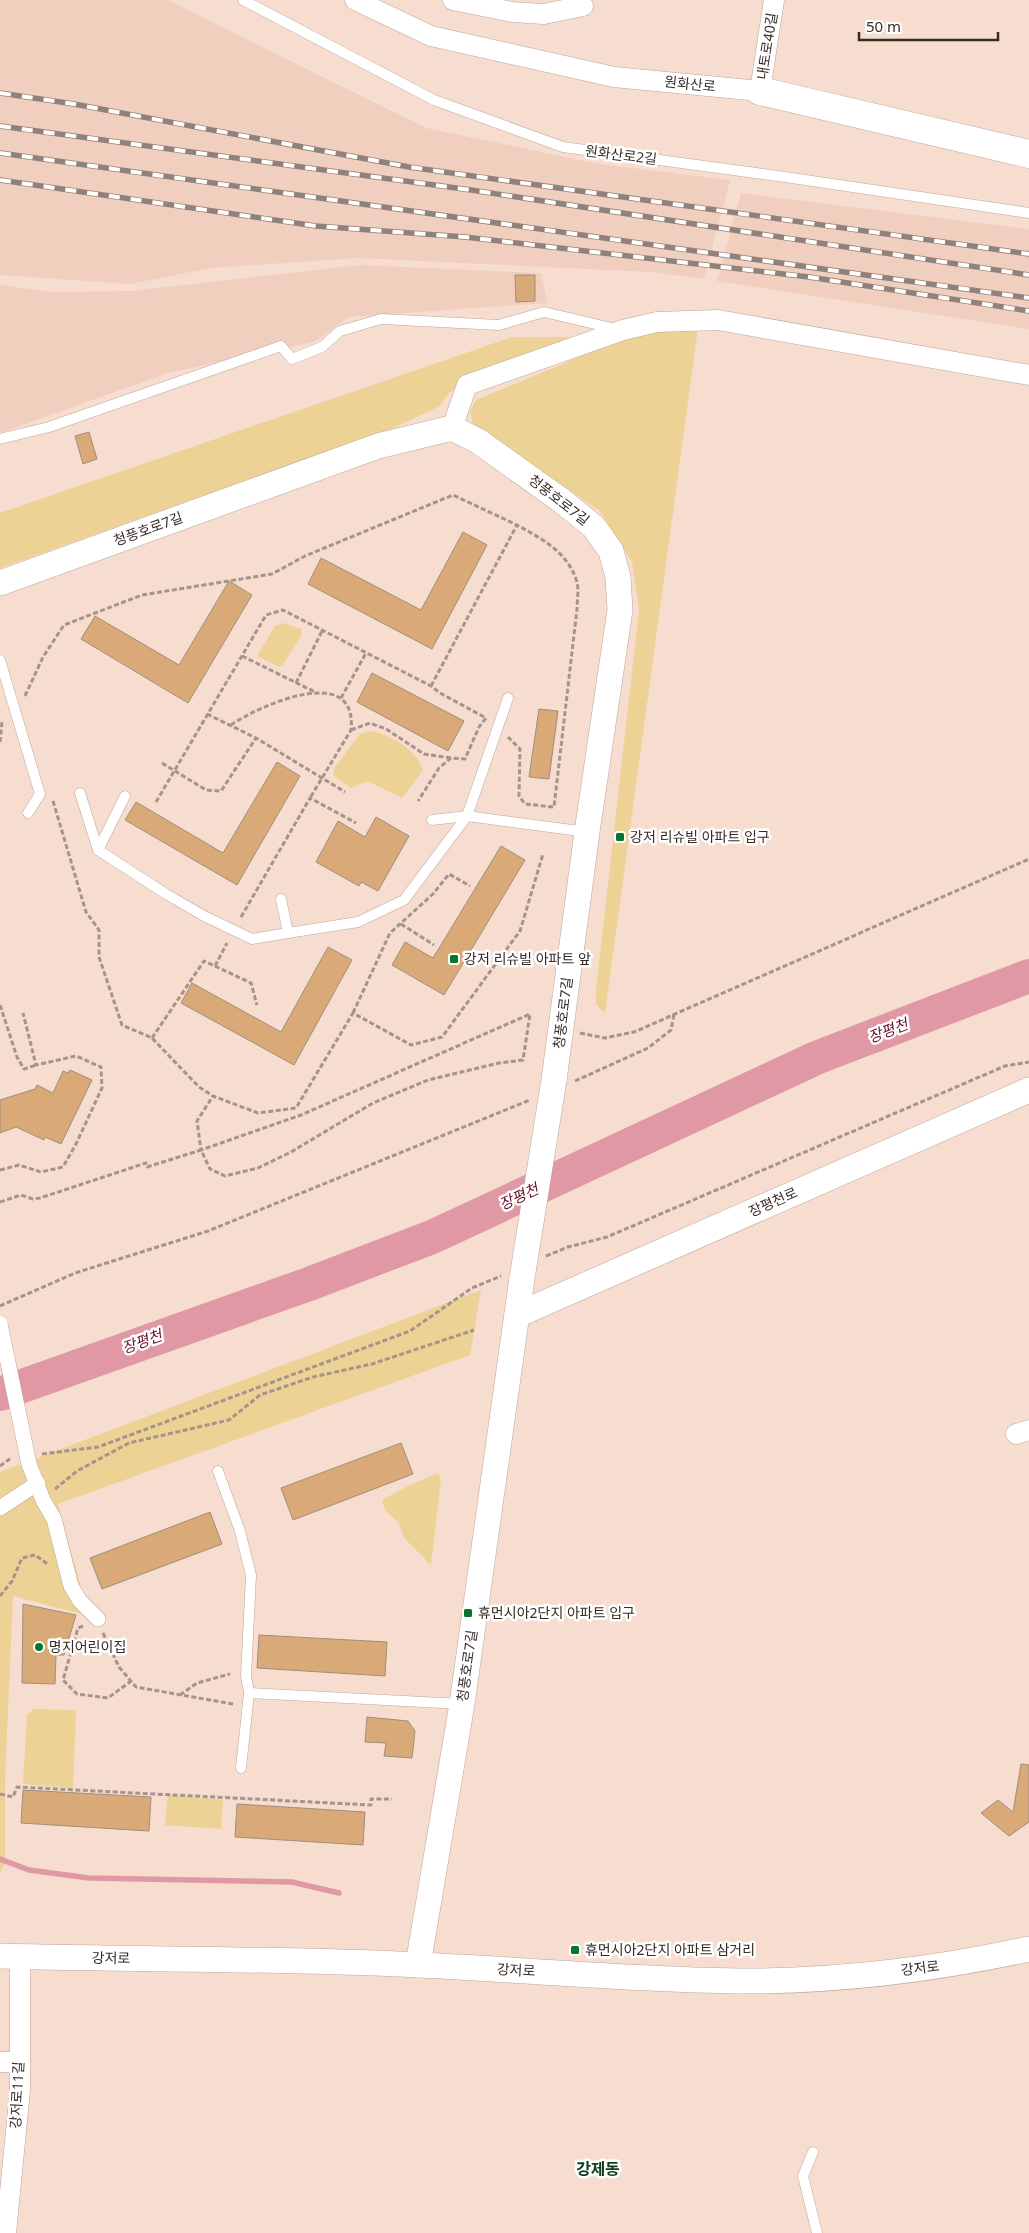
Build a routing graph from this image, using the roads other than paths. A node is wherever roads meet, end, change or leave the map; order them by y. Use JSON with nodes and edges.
{"nodes":[{"id":1,"x":243,"y":0,"type":"edge"},
{"id":2,"x":355,"y":0,"type":"edge"},
{"id":3,"x":452,"y":0,"type":"edge"},
{"id":4,"x":774,"y":0,"type":"edge"},
{"id":5,"x":583,"y":6,"type":"dead end"},
{"id":6,"x":760,"y":91,"type":"junction"},
{"id":7,"x":1029,"y":154,"type":"edge"},
{"id":8,"x":1029,"y":213,"type":"edge"},
{"id":9,"x":623,"y":330,"type":"junction"},
{"id":10,"x":1029,"y":375,"type":"edge"},
{"id":11,"x":452,"y":428,"type":"junction"},
{"id":12,"x":0,"y":439,"type":"edge"},
{"id":13,"x":0,"y":583,"type":"edge"},
{"id":14,"x":0,"y":660,"type":"edge"},
{"id":15,"x":508,"y":698,"type":"dead end"},
{"id":16,"x":80,"y":793,"type":"dead end"},
{"id":17,"x":125,"y":796,"type":"dead end"},
{"id":18,"x":28,"y":813,"type":"dead end"},
{"id":19,"x":467,"y":816,"type":"junction"},
{"id":20,"x":432,"y":820,"type":"dead end"},
{"id":21,"x":587,"y":832,"type":"junction"},
{"id":22,"x":98,"y":850,"type":"junction"},
{"id":23,"x":281,"y":899,"type":"dead end"},
{"id":24,"x":288,"y":933,"type":"junction"},
{"id":25,"x":1029,"y":1090,"type":"edge"},
{"id":26,"x":517,"y":1315,"type":"junction"},
{"id":27,"x":0,"y":1324,"type":"edge"},
{"id":28,"x":218,"y":1472,"type":"dead end"},
{"id":29,"x":38,"y":1483,"type":"junction"},
{"id":30,"x":0,"y":1508,"type":"edge"},
{"id":31,"x":98,"y":1619,"type":"road end"},
{"id":32,"x":249,"y":1693,"type":"junction"},
{"id":33,"x":462,"y":1704,"type":"junction"},
{"id":34,"x":242,"y":1768,"type":"dead end"},
{"id":35,"x":1029,"y":1949,"type":"edge"},
{"id":36,"x":10,"y":1956,"type":"edge"},
{"id":37,"x":418,"y":1965,"type":"junction"},
{"id":38,"x":10,"y":2062,"type":"edge"},
{"id":39,"x":813,"y":2152,"type":"dead end"},
{"id":40,"x":6,"y":2233,"type":"edge"},
{"id":41,"x":816,"y":2233,"type":"edge"}],
"edges":[{"from":1,"to":8,"type":"lane","name":"원화산로2길"},
{"from":2,"to":6,"type":"street","name":"원화산로"},
{"from":3,"to":5,"type":"street"},
{"from":4,"to":6,"type":"street","name":"내토로40길"},
{"from":6,"to":7,"type":"main road","name":"원화산로"},
{"from":9,"to":10,"type":"street"},
{"from":9,"to":11,"type":"street"},
{"from":9,"to":12,"type":"lane"},
{"from":11,"to":13,"type":"street","name":"청풍호로7길"},
{"from":11,"to":21,"type":"street","name":"청풍호로7길"},
{"from":14,"to":18,"type":"lane"},
{"from":15,"to":19,"type":"lane"},
{"from":16,"to":22,"type":"lane"},
{"from":17,"to":22,"type":"lane"},
{"from":19,"to":20,"type":"lane"},
{"from":19,"to":21,"type":"lane"},
{"from":19,"to":24,"type":"lane"},
{"from":21,"to":26,"type":"street","name":"청풍호로7길","bridge":true},
{"from":22,"to":24,"type":"lane"},
{"from":23,"to":24,"type":"lane"},
{"from":25,"to":26,"type":"street","name":"장평천로"},
{"from":26,"to":33,"type":"street","name":"청풍호로7길"},
{"from":27,"to":29,"type":"street","bridge":true},
{"from":28,"to":32,"type":"lane"},
{"from":29,"to":30,"type":"street"},
{"from":29,"to":31,"type":"street"},
{"from":32,"to":33,"type":"lane"},
{"from":32,"to":34,"type":"lane"},
{"from":33,"to":37,"type":"street","name":"청풍호로7길"},
{"from":35,"to":37,"type":"street","name":"강저로"},
{"from":36,"to":37,"type":"street","name":"강저로"},
{"from":36,"to":38,"type":"street","name":"강저로11길"},
{"from":38,"to":40,"type":"street","name":"강저로11길"},
{"from":39,"to":41,"type":"lane"}]}
